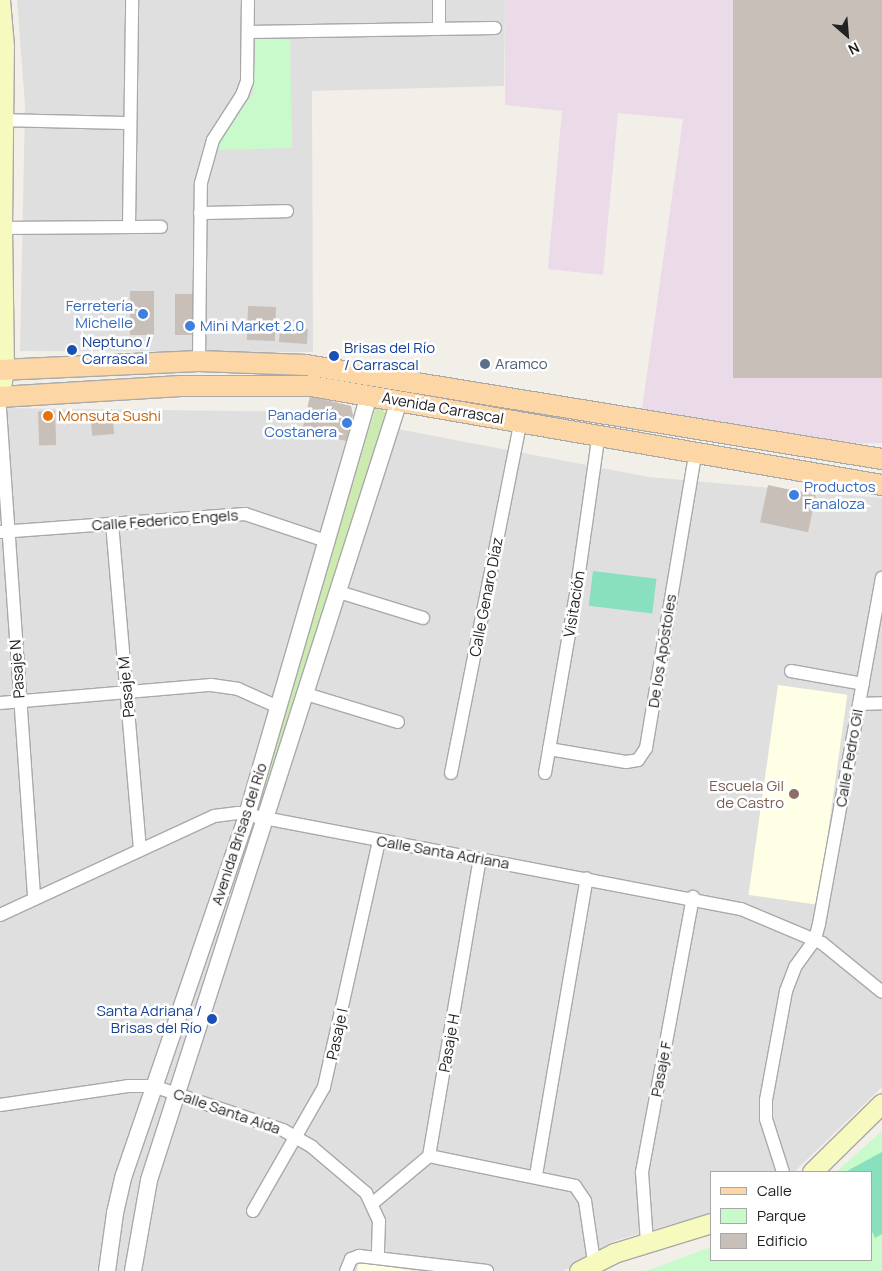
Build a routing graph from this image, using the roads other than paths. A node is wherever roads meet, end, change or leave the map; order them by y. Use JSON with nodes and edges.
{"nodes":[{"id":1,"x":0,"y":0,"type":"edge"},
{"id":2,"x":132,"y":0,"type":"edge"},
{"id":3,"x":248,"y":0,"type":"edge"},
{"id":4,"x":439,"y":0,"type":"edge"},
{"id":5,"x":439,"y":27,"type":"junction"},
{"id":6,"x":495,"y":28,"type":"dead end"},
{"id":7,"x":248,"y":32,"type":"junction"},
{"id":8,"x":2,"y":71,"type":"edge"},
{"id":9,"x":3,"y":120,"type":"junction"},
{"id":10,"x":130,"y":123,"type":"junction"},
{"id":11,"x":1,"y":168,"type":"edge"},
{"id":12,"x":287,"y":212,"type":"dead end"},
{"id":13,"x":200,"y":213,"type":"junction"},
{"id":14,"x":129,"y":227,"type":"junction"},
{"id":15,"x":2,"y":228,"type":"junction"},
{"id":16,"x":161,"y":228,"type":"dead end"},
{"id":17,"x":1,"y":265,"type":"edge"},
{"id":18,"x":199,"y":361,"type":"junction"},
{"id":19,"x":2,"y":370,"type":"edge"},
{"id":20,"x":181,"y":386,"type":"junction"},
{"id":21,"x":369,"y":395,"type":"junction"},
{"id":22,"x":0,"y":396,"type":"edge"},
{"id":23,"x":399,"y":401,"type":"junction"},
{"id":24,"x":0,"y":409,"type":"edge"},
{"id":25,"x":522,"y":421,"type":"junction"},
{"id":26,"x":599,"y":433,"type":"junction"},
{"id":27,"x":696,"y":450,"type":"junction"},
{"id":28,"x":882,"y":459,"type":"edge"},
{"id":29,"x":882,"y":485,"type":"edge"},
{"id":30,"x":112,"y":523,"type":"junction"},
{"id":31,"x":3,"y":531,"type":"edge"},
{"id":32,"x":326,"y":541,"type":"junction"},
{"id":33,"x":881,"y":584,"type":"edge"},
{"id":34,"x":339,"y":592,"type":"junction"},
{"id":35,"x":423,"y":618,"type":"dead end"},
{"id":36,"x":791,"y":671,"type":"dead end"},
{"id":37,"x":863,"y":684,"type":"junction"},
{"id":38,"x":127,"y":692,"type":"junction"},
{"id":39,"x":306,"y":694,"type":"junction"},
{"id":40,"x":19,"y":701,"type":"junction"},
{"id":41,"x":0,"y":703,"type":"edge"},
{"id":42,"x":882,"y":703,"type":"edge"},
{"id":43,"x":859,"y":704,"type":"junction"},
{"id":44,"x":278,"y":707,"type":"junction"},
{"id":45,"x":398,"y":722,"type":"dead end"},
{"id":46,"x":549,"y":749,"type":"junction"},
{"id":47,"x":451,"y":773,"type":"dead end"},
{"id":48,"x":545,"y":773,"type":"dead end"},
{"id":49,"x":247,"y":815,"type":"junction"},
{"id":50,"x":266,"y":820,"type":"junction"},
{"id":51,"x":379,"y":840,"type":"junction"},
{"id":52,"x":140,"y":850,"type":"junction"},
{"id":53,"x":480,"y":859,"type":"junction"},
{"id":54,"x":587,"y":878,"type":"junction"},
{"id":55,"x":693,"y":897,"type":"junction"},
{"id":56,"x":34,"y":899,"type":"junction"},
{"id":57,"x":0,"y":915,"type":"edge"},
{"id":58,"x":815,"y":938,"type":"junction"},
{"id":59,"x":882,"y":992,"type":"edge"},
{"id":60,"x":154,"y":1086,"type":"junction"},
{"id":61,"x":178,"y":1094,"type":"junction"},
{"id":62,"x":882,"y":1102,"type":"edge"},
{"id":63,"x":0,"y":1104,"type":"edge"},
{"id":64,"x":296,"y":1136,"type":"junction"},
{"id":65,"x":429,"y":1156,"type":"junction"},
{"id":66,"x":783,"y":1171,"type":"edge"},
{"id":67,"x":813,"y":1171,"type":"edge"},
{"id":68,"x":536,"y":1175,"type":"junction"},
{"id":69,"x":373,"y":1203,"type":"junction"},
{"id":70,"x":253,"y":1211,"type":"dead end"},
{"id":71,"x":710,"y":1223,"type":"edge"},
{"id":72,"x":647,"y":1242,"type":"junction"},
{"id":73,"x":378,"y":1257,"type":"junction"},
{"id":74,"x":586,"y":1267,"type":"edge"},
{"id":75,"x":346,"y":1268,"type":"edge"},
{"id":76,"x":107,"y":1271,"type":"edge"},
{"id":77,"x":133,"y":1271,"type":"edge"},
{"id":78,"x":487,"y":1271,"type":"edge"}],
"edges":[{"from":1,"to":8,"type":"main road"},
{"from":2,"to":10,"type":"street"},
{"from":3,"to":7,"type":"street"},
{"from":4,"to":5,"type":"street"},
{"from":5,"to":6,"type":"street"},
{"from":5,"to":7,"type":"street"},
{"from":7,"to":13,"type":"street"},
{"from":8,"to":9,"type":"main road"},
{"from":9,"to":10,"type":"street"},
{"from":9,"to":11,"type":"main road"},
{"from":10,"to":14,"type":"street"},
{"from":11,"to":15,"type":"main road"},
{"from":12,"to":13,"type":"street"},
{"from":13,"to":18,"type":"street"},
{"from":14,"to":15,"type":"street"},
{"from":14,"to":16,"type":"street"},
{"from":15,"to":17,"type":"main road"},
{"from":17,"to":19,"type":"main road"},
{"from":18,"to":19,"type":"main road","name":"Avenida Carrascal"},
{"from":18,"to":20,"type":"main road"},
{"from":18,"to":28,"type":"main road","name":"Avenida Carrascal"},
{"from":19,"to":22,"type":"main road"},
{"from":20,"to":21,"type":"main road","name":"Avenida Carrascal"},
{"from":20,"to":22,"type":"main road","name":"Avenida Carrascal"},
{"from":21,"to":23,"type":"main road","name":"Avenida Carrascal"},
{"from":21,"to":32,"type":"street","name":"Avenida Brisas del Río"},
{"from":23,"to":25,"type":"main road","name":"Avenida Carrascal"},
{"from":23,"to":34,"type":"street","name":"Avenida Brisas del Río"},
{"from":24,"to":31,"type":"street","name":"Pasaje N"},
{"from":25,"to":26,"type":"main road","name":"Avenida Carrascal"},
{"from":25,"to":47,"type":"street","name":"Calle Genaro Díaz"},
{"from":26,"to":27,"type":"main road","name":"Avenida Carrascal"},
{"from":26,"to":46,"type":"street","name":"Visitación"},
{"from":27,"to":29,"type":"main road","name":"Avenida Carrascal"},
{"from":27,"to":46,"type":"street","name":"De los Apóstoles"},
{"from":30,"to":31,"type":"street","name":"Calle Federico Engels"},
{"from":30,"to":32,"type":"street","name":"Calle Federico Engels"},
{"from":30,"to":38,"type":"street","name":"Pasaje M"},
{"from":31,"to":40,"type":"street","name":"Pasaje N"},
{"from":32,"to":44,"type":"street","name":"Avenida Brisas del Río"},
{"from":33,"to":37,"type":"street","name":"Calle Pedro Gil"},
{"from":34,"to":35,"type":"street"},
{"from":34,"to":39,"type":"street","name":"Avenida Brisas del Río"},
{"from":36,"to":37,"type":"street"},
{"from":37,"to":43,"type":"street","name":"Calle Pedro Gil"},
{"from":38,"to":40,"type":"street"},
{"from":38,"to":44,"type":"street"},
{"from":38,"to":52,"type":"street","name":"Pasaje M"},
{"from":39,"to":45,"type":"street"},
{"from":39,"to":50,"type":"street","name":"Avenida Brisas del Río"},
{"from":40,"to":41,"type":"street"},
{"from":40,"to":56,"type":"street","name":"Pasaje N"},
{"from":42,"to":43,"type":"street"},
{"from":43,"to":58,"type":"street","name":"Calle Pedro Gil"},
{"from":44,"to":49,"type":"street","name":"Avenida Brisas del Río"},
{"from":46,"to":48,"type":"street","name":"Visitación"},
{"from":49,"to":50,"type":"street","name":"Calle Santa Adriana"},
{"from":49,"to":52,"type":"street","name":"Calle Santa Adriana"},
{"from":49,"to":60,"type":"street","name":"Avenida Brisas del Río"},
{"from":50,"to":51,"type":"street","name":"Calle Santa Adriana"},
{"from":50,"to":61,"type":"street","name":"Avenida Brisas del Río"},
{"from":51,"to":53,"type":"street","name":"Calle Santa Adriana"},
{"from":51,"to":64,"type":"street","name":"Pasaje I"},
{"from":52,"to":56,"type":"street","name":"Calle Santa Adriana"},
{"from":53,"to":54,"type":"street","name":"Calle Santa Adriana"},
{"from":53,"to":65,"type":"street","name":"Pasaje H"},
{"from":54,"to":55,"type":"street","name":"Calle Santa Adriana"},
{"from":54,"to":68,"type":"street"},
{"from":55,"to":58,"type":"street","name":"Calle Santa Adriana"},
{"from":55,"to":72,"type":"street","name":"Pasaje F"},
{"from":56,"to":57,"type":"street","name":"Calle Santa Adriana"},
{"from":58,"to":59,"type":"street","name":"Calle Santa Adriana"},
{"from":58,"to":66,"type":"street"},
{"from":60,"to":61,"type":"street","name":"Calle Santa Aida"},
{"from":60,"to":63,"type":"street","name":"Calle Santa Aida"},
{"from":60,"to":76,"type":"street","name":"Avenida Brisas del Río"},
{"from":61,"to":64,"type":"street","name":"Calle Santa Aida"},
{"from":61,"to":77,"type":"street","name":"Avenida Brisas del Río"},
{"from":62,"to":67,"type":"main road"},
{"from":64,"to":69,"type":"street","name":"Calle Santa Aida"},
{"from":64,"to":70,"type":"street","name":"Pasaje I"},
{"from":65,"to":68,"type":"street"},
{"from":65,"to":69,"type":"street"},
{"from":68,"to":74,"type":"street"},
{"from":69,"to":73,"type":"street","name":"Calle Santa Aida"},
{"from":71,"to":72,"type":"main road"},
{"from":72,"to":74,"type":"main road"},
{"from":73,"to":75,"type":"street"},
{"from":73,"to":78,"type":"street"}]}
